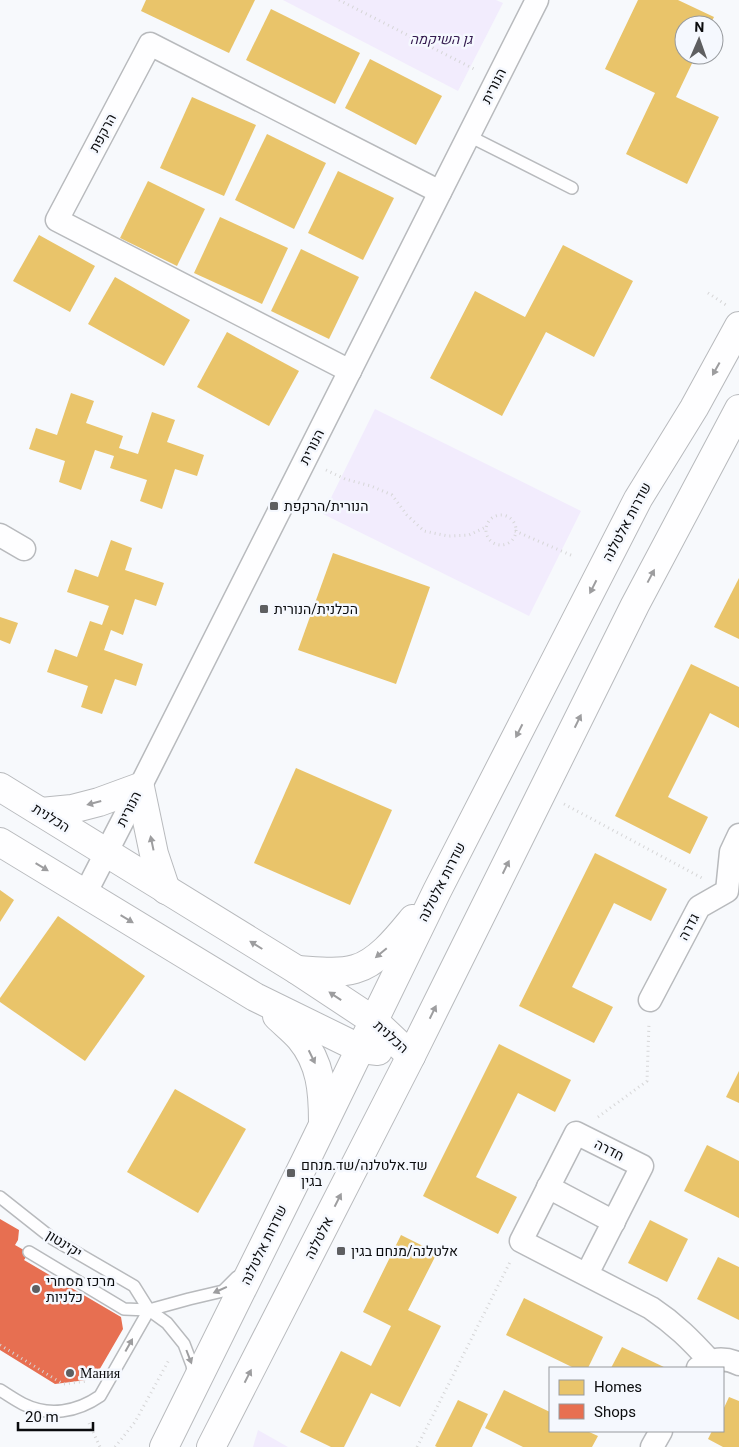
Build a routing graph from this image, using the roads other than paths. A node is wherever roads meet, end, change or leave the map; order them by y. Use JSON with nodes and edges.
{"nodes":[{"id":1,"x":537,"y":0,"type":"edge"},
{"id":2,"x":469,"y":136,"type":"junction"},
{"id":3,"x":572,"y":188,"type":"dead end"},
{"id":4,"x":440,"y":192,"type":"junction"},
{"id":5,"x":736,"y":318,"type":"edge"},
{"id":6,"x":350,"y":371,"type":"junction"},
{"id":7,"x":739,"y":409,"type":"edge"},
{"id":8,"x":0,"y":535,"type":"edge"},
{"id":9,"x":24,"y":549,"type":"dead end"},
{"id":10,"x":0,"y":787,"type":"edge"},
{"id":11,"x":140,"y":788,"type":"junction"},
{"id":12,"x":41,"y":812,"type":"junction"},
{"id":13,"x":739,"y":835,"type":"edge"},
{"id":14,"x":0,"y":842,"type":"edge"},
{"id":15,"x":107,"y":853,"type":"junction"},
{"id":16,"x":166,"y":890,"type":"junction"},
{"id":17,"x":437,"y":891,"type":"junction"},
{"id":18,"x":85,"y":894,"type":"junction"},
{"id":19,"x":733,"y":894,"type":"edge"},
{"id":20,"x":297,"y":970,"type":"junction"},
{"id":21,"x":255,"y":997,"type":"junction"},
{"id":22,"x":650,"y":1000,"type":"road end"},
{"id":23,"x":374,"y":1021,"type":"junction"},
{"id":24,"x":361,"y":1049,"type":"junction"},
{"id":25,"x":411,"y":1056,"type":"junction"},
{"id":26,"x":323,"y":1125,"type":"junction"},
{"id":27,"x":548,"y":1188,"type":"junction"},
{"id":28,"x":0,"y":1197,"type":"edge"},
{"id":29,"x":614,"y":1222,"type":"junction"},
{"id":30,"x":265,"y":1243,"type":"junction"},
{"id":31,"x":29,"y":1252,"type":"dead end"},
{"id":32,"x":587,"y":1274,"type":"junction"},
{"id":33,"x":149,"y":1310,"type":"junction"},
{"id":34,"x":704,"y":1364,"type":"edge"},
{"id":35,"x":739,"y":1364,"type":"edge"},
{"id":36,"x":195,"y":1386,"type":"junction"},
{"id":37,"x":0,"y":1390,"type":"edge"},
{"id":38,"x":226,"y":1420,"type":"junction"},
{"id":39,"x":660,"y":1432,"type":"edge"},
{"id":40,"x":164,"y":1447,"type":"edge"},
{"id":41,"x":211,"y":1447,"type":"edge"},
{"id":42,"x":221,"y":1447,"type":"edge"},
{"id":43,"x":652,"y":1447,"type":"edge"}],
"edges":[{"from":1,"to":2,"type":"street","name":"הנורית"},
{"from":2,"to":3,"type":"lane"},
{"from":2,"to":4,"type":"street","name":"הנורית"},
{"from":4,"to":6,"type":"street","name":"הנורית"},
{"from":4,"to":6,"type":"street","name":"הרקפת"},
{"from":5,"to":17,"type":"main road","name":"שדרות אלטלנה","one_way":true},
{"from":6,"to":11,"type":"street","name":"הנורית"},
{"from":25,"to":7,"type":"main road","one_way":true},
{"from":8,"to":9,"type":"street"},
{"from":10,"to":12,"type":"main road","name":"הכלנית"},
{"from":11,"to":12,"type":"main road","one_way":true},
{"from":11,"to":15,"type":"street","name":"הנורית"},
{"from":16,"to":11,"type":"main road","one_way":true},
{"from":12,"to":15,"type":"main road","name":"הכלנית"},
{"from":13,"to":19,"type":"street"},
{"from":14,"to":18,"type":"main road","name":"הכלנית","one_way":true},
{"from":15,"to":16,"type":"main road","name":"הכלנית"},
{"from":15,"to":18,"type":"street","name":"הנורית"},
{"from":20,"to":16,"type":"main road","name":"הכלנית","one_way":true},
{"from":17,"to":20,"type":"main road","one_way":true},
{"from":17,"to":23,"type":"main road","name":"שדרות אלטלנה"},
{"from":18,"to":21,"type":"main road","name":"הכלנית","one_way":true},
{"from":19,"to":22,"type":"street","name":"גדרה"},
{"from":23,"to":20,"type":"main road","name":"הכלנית","one_way":true},
{"from":21,"to":24,"type":"main road","name":"הכלנית"},
{"from":21,"to":26,"type":"main road","one_way":true},
{"from":23,"to":24,"type":"main road","name":"שדרות אלטלנה"},
{"from":23,"to":25,"type":"main road","name":"הכלנית"},
{"from":24,"to":25,"type":"main road","name":"הכלנית"},
{"from":24,"to":26,"type":"main road","name":"שדרות אלטלנה"},
{"from":38,"to":25,"type":"main road","name":"אלטלנה","one_way":true},
{"from":26,"to":30,"type":"main road","name":"שדרות אלטלנה"},
{"from":27,"to":29,"type":"street"},
{"from":27,"to":29,"type":"street","name":"חדרה"},
{"from":27,"to":32,"type":"street"},
{"from":28,"to":33,"type":"lane","name":"יקינטון"},
{"from":29,"to":32,"type":"street","name":"חדרה"},
{"from":30,"to":33,"type":"lane","one_way":true},
{"from":30,"to":36,"type":"main road","name":"שדרות אלטלנה"},
{"from":31,"to":33,"type":"lane"},
{"from":32,"to":34,"type":"street"},
{"from":33,"to":36,"type":"lane","one_way":true},
{"from":37,"to":33,"type":"lane","one_way":true},
{"from":34,"to":35,"type":"street"},
{"from":36,"to":40,"type":"main road","name":"שדרות אלטלנה"},
{"from":38,"to":41,"type":"main road"},
{"from":38,"to":42,"type":"main road"},
{"from":39,"to":43,"type":"street"}]}
